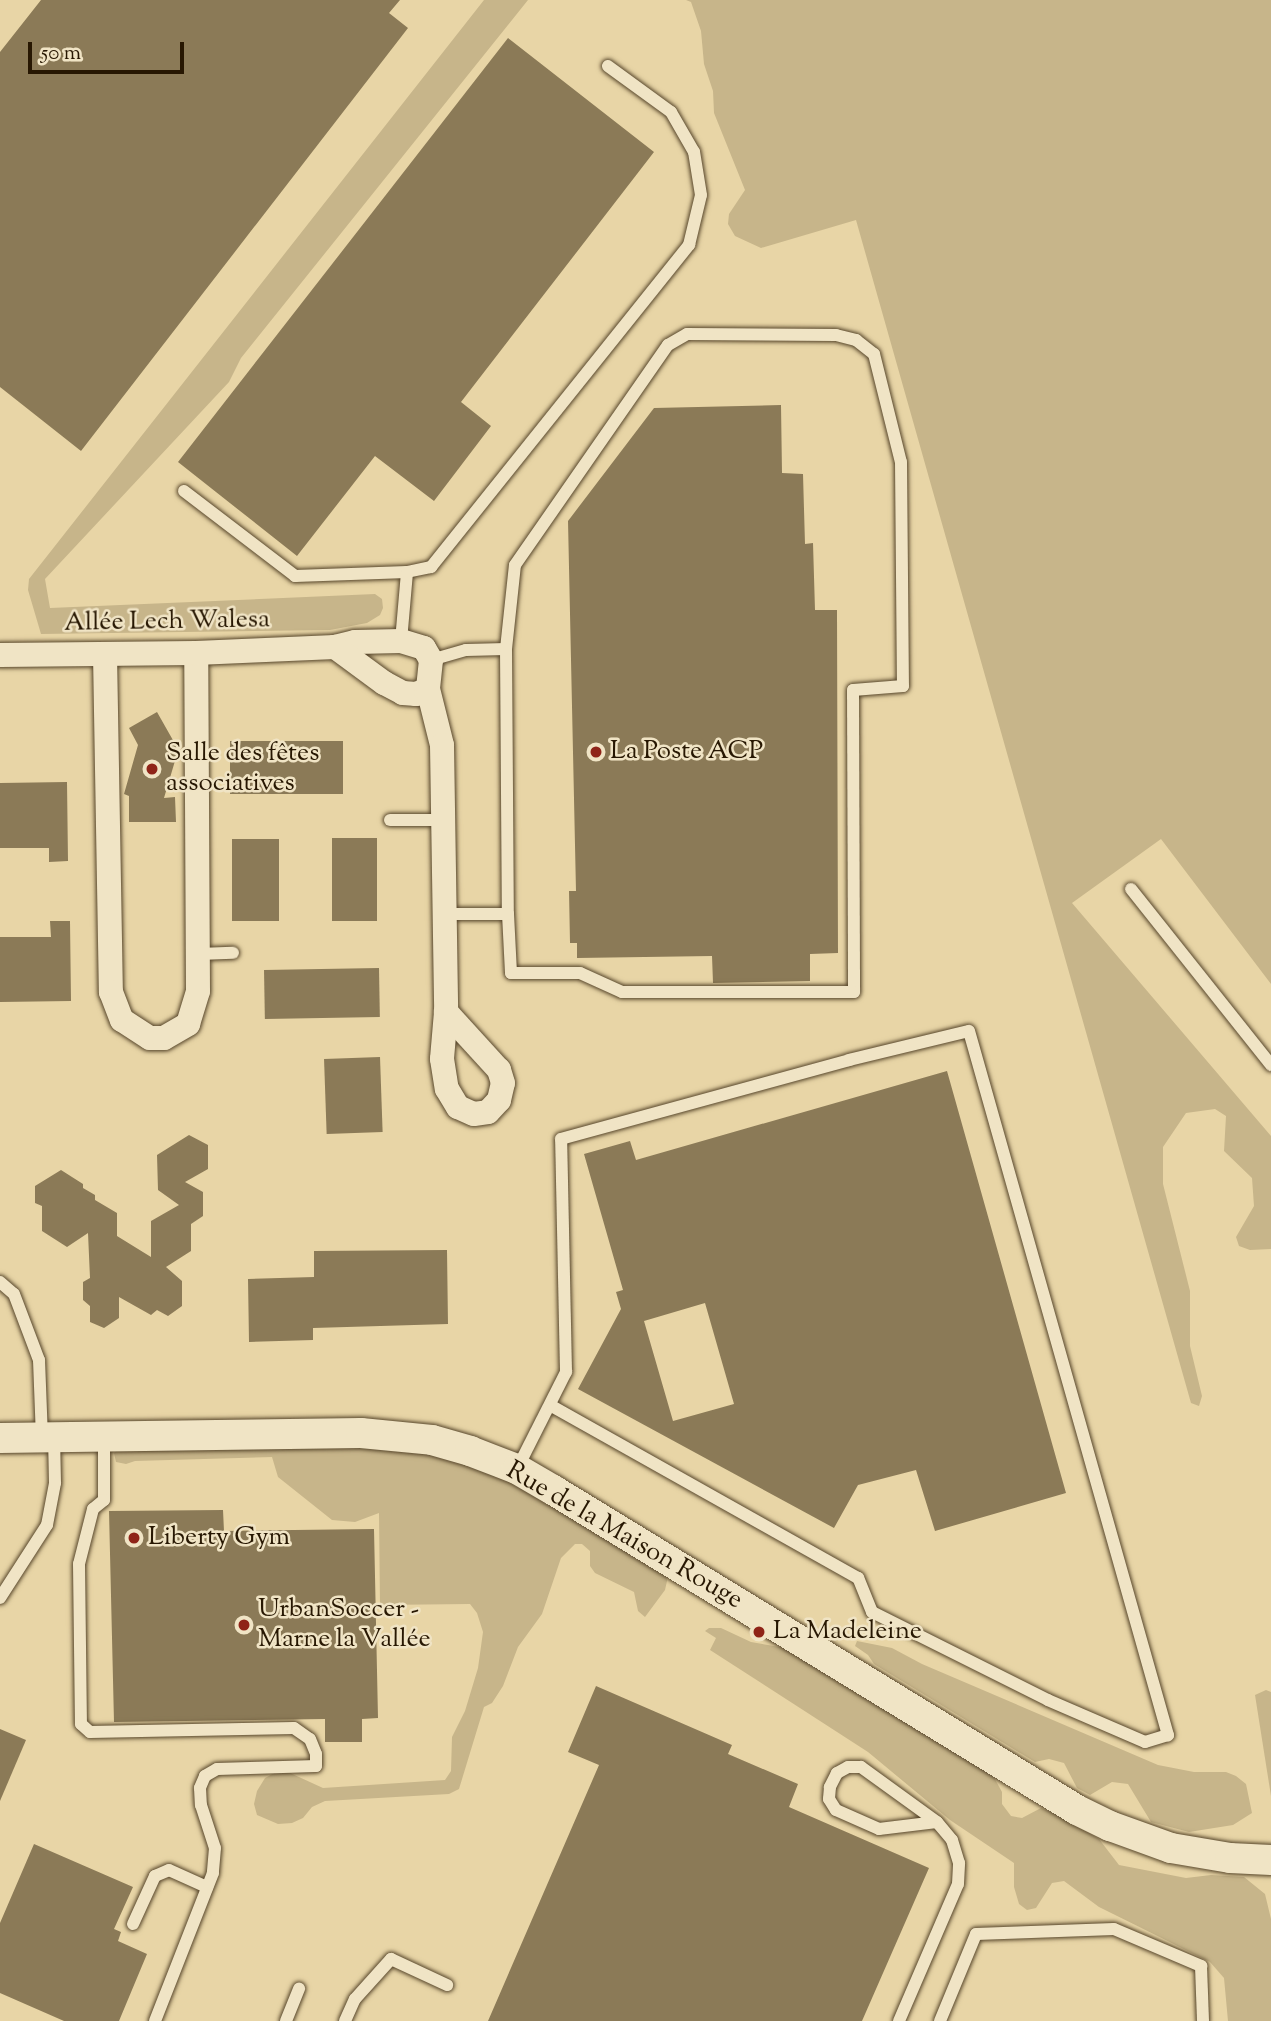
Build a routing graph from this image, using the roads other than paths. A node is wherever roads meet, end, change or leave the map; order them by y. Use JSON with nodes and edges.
{"nodes":[{"id":1,"x":608,"y":66,"type":"dead end"},
{"id":2,"x":184,"y":491,"type":"dead end"},
{"id":3,"x":407,"y":572,"type":"junction"},
{"id":4,"x":401,"y":641,"type":"junction"},
{"id":5,"x":335,"y":647,"type":"junction"},
{"id":6,"x":506,"y":649,"type":"junction"},
{"id":7,"x":196,"y":653,"type":"junction"},
{"id":8,"x":0,"y":654,"type":"edge"},
{"id":9,"x":106,"y":654,"type":"junction"},
{"id":10,"x":431,"y":660,"type":"junction"},
{"id":11,"x":428,"y":689,"type":"junction"},
{"id":12,"x":390,"y":820,"type":"dead end"},
{"id":13,"x":443,"y":820,"type":"junction"},
{"id":14,"x":1131,"y":888,"type":"dead end"},
{"id":15,"x":444,"y":914,"type":"junction"},
{"id":16,"x":508,"y":914,"type":"junction"},
{"id":17,"x":233,"y":953,"type":"dead end"},
{"id":18,"x":198,"y":954,"type":"junction"},
{"id":19,"x":446,"y":1012,"type":"dead end"},
{"id":20,"x":1271,"y":1065,"type":"edge"},
{"id":21,"x":0,"y":1282,"type":"edge"},
{"id":22,"x":550,"y":1405,"type":"junction"},
{"id":23,"x":104,"y":1436,"type":"junction"},
{"id":24,"x":48,"y":1437,"type":"junction"},
{"id":25,"x":0,"y":1438,"type":"edge"},
{"id":26,"x":517,"y":1469,"type":"junction"},
{"id":27,"x":0,"y":1598,"type":"edge"},
{"id":28,"x":937,"y":1822,"type":"junction"},
{"id":29,"x":1271,"y":1860,"type":"edge"},
{"id":30,"x":207,"y":1887,"type":"junction"},
{"id":31,"x":133,"y":1924,"type":"dead end"},
{"id":32,"x":447,"y":1985,"type":"dead end"},
{"id":33,"x":299,"y":1989,"type":"dead end"},
{"id":34,"x":155,"y":2021,"type":"edge"},
{"id":35,"x":286,"y":2021,"type":"edge"},
{"id":36,"x":345,"y":2021,"type":"edge"},
{"id":37,"x":899,"y":2021,"type":"edge"},
{"id":38,"x":940,"y":2021,"type":"edge"},
{"id":39,"x":1203,"y":2021,"type":"edge"}],
"edges":[{"from":1,"to":3,"type":"lane"},
{"from":2,"to":3,"type":"lane"},
{"from":3,"to":4,"type":"lane"},
{"from":4,"to":5,"type":"street","name":"Allée Lech Walesa"},
{"from":4,"to":10,"type":"street"},
{"from":5,"to":7,"type":"street","name":"Allée Lech Walesa"},
{"from":5,"to":11,"type":"street"},
{"from":6,"to":10,"type":"lane"},
{"from":6,"to":16,"type":"lane"},
{"from":6,"to":16,"type":"lane"},
{"from":7,"to":9,"type":"street","name":"Allée Lech Walesa"},
{"from":7,"to":18,"type":"street"},
{"from":8,"to":9,"type":"street","name":"Allée Lech Walesa"},
{"from":9,"to":18,"type":"street"},
{"from":10,"to":11,"type":"street"},
{"from":11,"to":13,"type":"street"},
{"from":12,"to":13,"type":"lane"},
{"from":13,"to":15,"type":"street"},
{"from":14,"to":20,"type":"lane"},
{"from":15,"to":16,"type":"lane"},
{"from":15,"to":19,"type":"street"},
{"from":17,"to":18,"type":"lane"},
{"from":21,"to":24,"type":"lane"},
{"from":22,"to":22,"type":"lane"},
{"from":22,"to":26,"type":"lane"},
{"from":23,"to":24,"type":"street","name":"Rue de la Maison Rouge"},
{"from":23,"to":26,"type":"street","name":"Rue de la Maison Rouge"},
{"from":23,"to":30,"type":"lane"},
{"from":24,"to":25,"type":"street","name":"Rue de la Maison Rouge"},
{"from":24,"to":27,"type":"lane"},
{"from":26,"to":29,"type":"street","name":"Rue de la Maison Rouge"},
{"from":28,"to":28,"type":"lane"},
{"from":28,"to":37,"type":"lane"},
{"from":30,"to":31,"type":"lane"},
{"from":30,"to":34,"type":"lane"},
{"from":32,"to":36,"type":"lane"},
{"from":33,"to":35,"type":"lane"},
{"from":38,"to":39,"type":"lane"}]}
